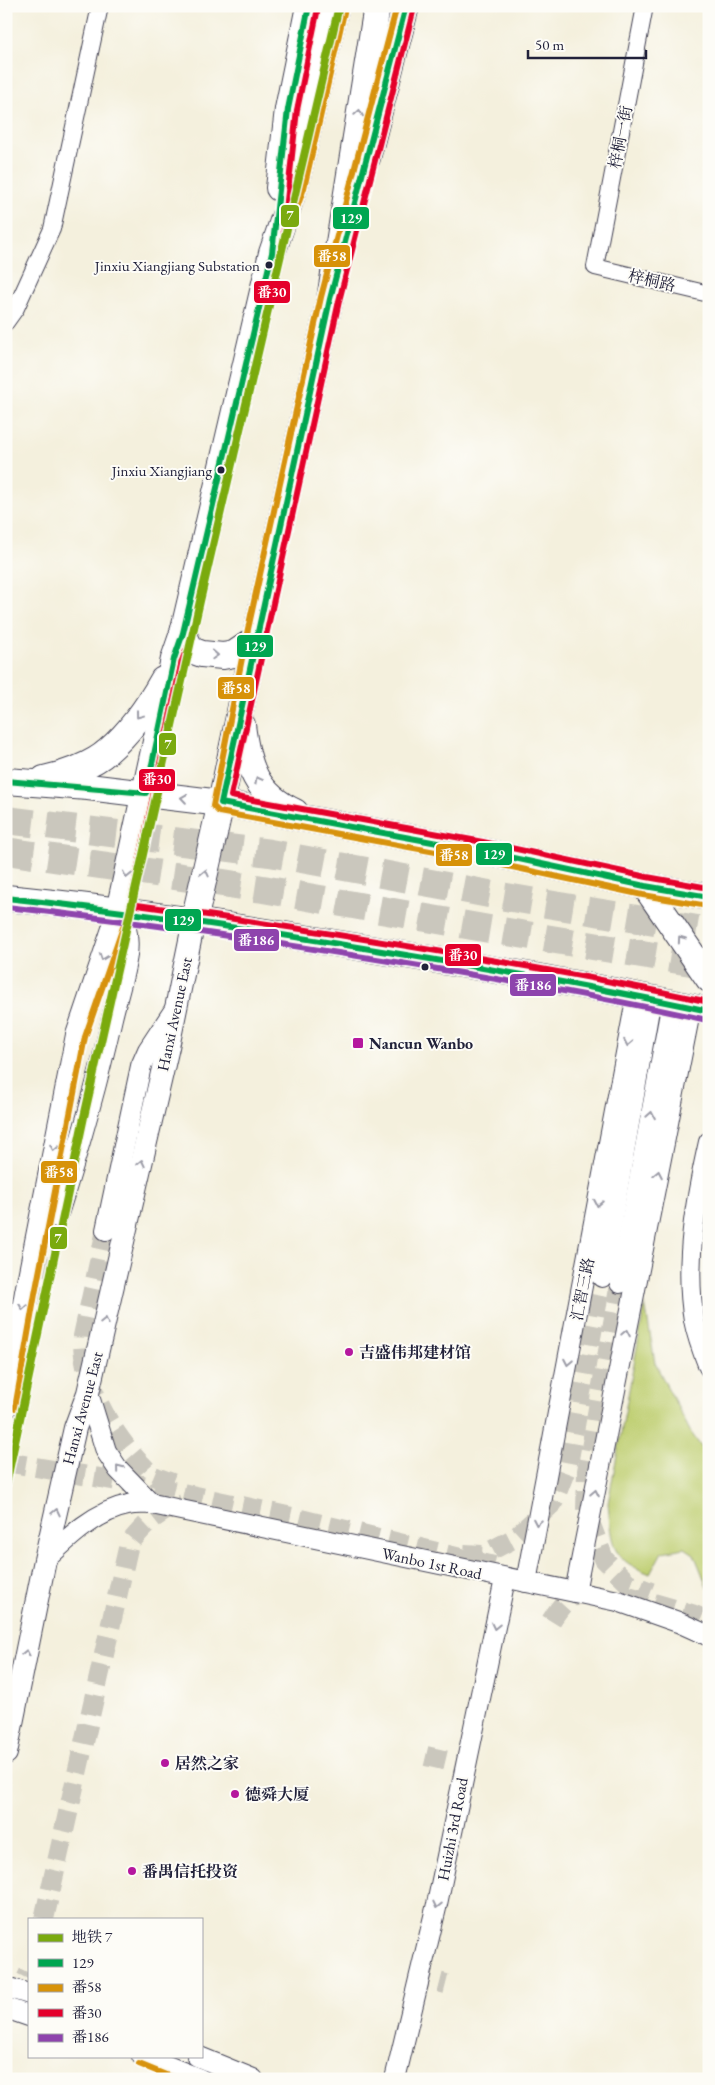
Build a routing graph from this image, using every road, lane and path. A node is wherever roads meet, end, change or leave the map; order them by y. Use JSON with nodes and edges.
{"nodes":[{"id":1,"x":100,"y":6,"type":"edge"},
{"id":2,"x":309,"y":6,"type":"edge"},
{"id":3,"x":336,"y":6,"type":"edge"},
{"id":4,"x":377,"y":6,"type":"edge"},
{"id":5,"x":406,"y":6,"type":"edge"},
{"id":6,"x":645,"y":6,"type":"edge"},
{"id":7,"x":272,"y":253,"type":"junction"},
{"id":8,"x":595,"y":267,"type":"joint"},
{"id":9,"x":709,"y":294,"type":"edge"},
{"id":10,"x":330,"y":299,"type":"junction"},
{"id":11,"x":6,"y":322,"type":"edge"},
{"id":12,"x":182,"y":633,"type":"junction"},
{"id":13,"x":255,"y":640,"type":"junction"},
{"id":14,"x":174,"y":659,"type":"junction"},
{"id":15,"x":240,"y":711,"type":"junction"},
{"id":16,"x":14,"y":782,"type":"edge"},
{"id":17,"x":146,"y":793,"type":"junction"},
{"id":18,"x":221,"y":803,"type":"junction"},
{"id":19,"x":309,"y":819,"type":"junction"},
{"id":20,"x":645,"y":886,"type":"junction"},
{"id":21,"x":6,"y":898,"type":"edge"},
{"id":22,"x":709,"y":898,"type":"edge"},
{"id":23,"x":118,"y":911,"type":"junction"},
{"id":24,"x":194,"y":921,"type":"junction"},
{"id":25,"x":709,"y":979,"type":"edge"},
{"id":26,"x":672,"y":1003,"type":"edge"},
{"id":27,"x":176,"y":1007,"type":"junction"},
{"id":28,"x":709,"y":1142,"type":"edge"},
{"id":29,"x":57,"y":1217,"type":"tunnel mouth"},
{"id":30,"x":106,"y":1230,"type":"tunnel mouth"},
{"id":31,"x":611,"y":1280,"type":"tunnel mouth"},
{"id":32,"x":11,"y":1359,"type":"edge"},
{"id":33,"x":709,"y":1367,"type":"edge"},
{"id":34,"x":88,"y":1393,"type":"junction"},
{"id":35,"x":6,"y":1407,"type":"edge"},
{"id":36,"x":152,"y":1504,"type":"junction"},
{"id":37,"x":45,"y":1560,"type":"junction"},
{"id":38,"x":505,"y":1579,"type":"junction"},
{"id":39,"x":526,"y":1582,"type":"junction"},
{"id":40,"x":575,"y":1592,"type":"junction"},
{"id":41,"x":709,"y":1636,"type":"edge"},
{"id":42,"x":6,"y":1753,"type":"edge"},
{"id":43,"x":6,"y":2008,"type":"edge"},
{"id":44,"x":28,"y":2016,"type":"edge"},
{"id":45,"x":147,"y":2058,"type":"edge"},
{"id":46,"x":202,"y":2058,"type":"edge"},
{"id":47,"x":200,"y":2079,"type":"edge"},
{"id":48,"x":253,"y":2079,"type":"edge"},
{"id":49,"x":395,"y":2079,"type":"edge"}],
"edges":[{"from":1,"to":11,"type":"street"},
{"from":2,"to":7,"type":"main road"},
{"from":3,"to":7,"type":"main road"},
{"from":10,"to":4,"type":"main road","name":"Hanxi Avenue East","one_way":true},
{"from":5,"to":10,"type":"main road"},
{"from":6,"to":8,"type":"street","name":"梓桐一街"},
{"from":7,"to":12,"type":"main road"},
{"from":8,"to":9,"type":"street","name":"梓桐路"},
{"from":10,"to":13,"type":"main road","name":"Hanxi Avenue East"},
{"from":12,"to":13,"type":"main road","one_way":true},
{"from":12,"to":14,"type":"main road"},
{"from":13,"to":15,"type":"main road","name":"Hanxi Avenue East"},
{"from":14,"to":16,"type":"main road","one_way":true},
{"from":14,"to":17,"type":"main road"},
{"from":15,"to":18,"type":"main road","name":"Hanxi Avenue East"},
{"from":19,"to":15,"type":"main road","one_way":true},
{"from":16,"to":17,"type":"main road"},
{"from":18,"to":17,"type":"main road","one_way":true},
{"from":17,"to":23,"type":"main road","one_way":true},
{"from":18,"to":19,"type":"main road"},
{"from":24,"to":18,"type":"main road","name":"Hanxi Avenue East","one_way":true},
{"from":19,"to":20,"type":"main road"},
{"from":20,"to":22,"type":"main road"},
{"from":25,"to":20,"type":"main road","one_way":true},
{"from":21,"to":23,"type":"main road"},
{"from":23,"to":24,"type":"main road"},
{"from":23,"to":29,"type":"street"},
{"from":23,"to":32,"type":"main road","one_way":true},
{"from":24,"to":26,"type":"main road"},
{"from":24,"to":27,"type":"main road","name":"Hanxi Avenue East"},
{"from":26,"to":31,"type":"street"},
{"from":26,"to":39,"type":"street","name":"汇智三路","one_way":true},
{"from":40,"to":26,"type":"street","one_way":true},
{"from":27,"to":30,"type":"street"},
{"from":34,"to":27,"type":"main road","name":"Hanxi Avenue East","one_way":true},
{"from":28,"to":33,"type":"street"},
{"from":32,"to":35,"type":"main road"},
{"from":36,"to":34,"type":"street","one_way":true},
{"from":37,"to":34,"type":"main road","name":"Hanxi Avenue East","one_way":true},
{"from":36,"to":37,"type":"street","name":"Wanbo 1st Road"},
{"from":36,"to":38,"type":"street","name":"Wanbo 1st Road"},
{"from":42,"to":37,"type":"main road","name":"Hanxi Avenue East","one_way":true},
{"from":38,"to":39,"type":"street","name":"Wanbo 1st Road"},
{"from":38,"to":49,"type":"street","name":"Huizhi 3rd Road","one_way":true},
{"from":39,"to":40,"type":"street","name":"Wanbo 1st Road"},
{"from":40,"to":41,"type":"street","name":"Wanbo 1st Road"},
{"from":43,"to":44,"type":"street"},
{"from":45,"to":47,"type":"street"},
{"from":46,"to":48,"type":"street"}]}
